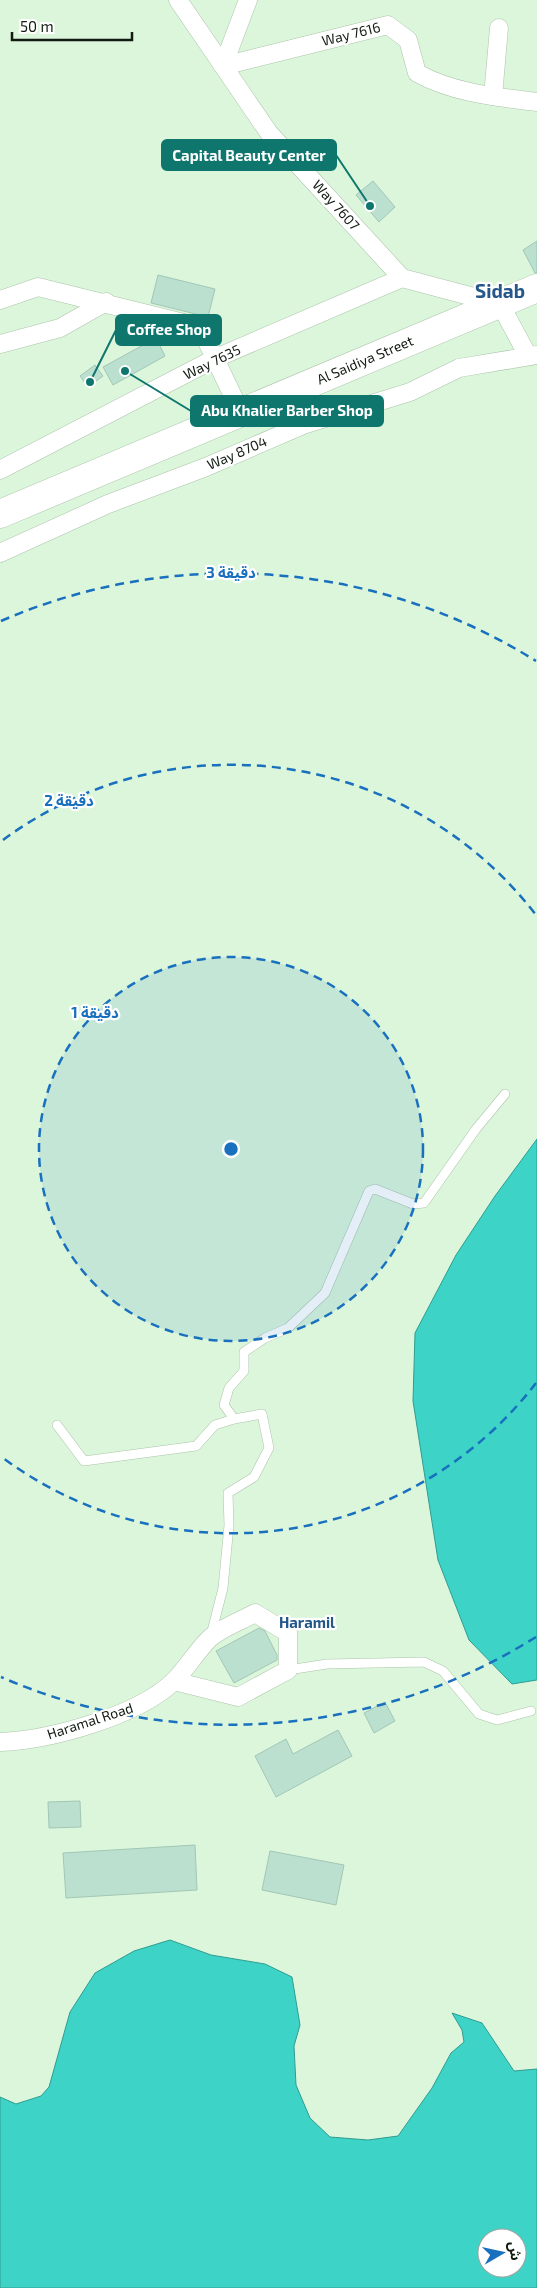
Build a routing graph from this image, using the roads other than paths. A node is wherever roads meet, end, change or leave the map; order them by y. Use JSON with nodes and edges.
{"nodes":[{"id":1,"x":178,"y":0,"type":"edge"},
{"id":2,"x":248,"y":0,"type":"edge"},
{"id":3,"x":499,"y":28,"type":"dead end"},
{"id":4,"x":223,"y":66,"type":"junction"},
{"id":5,"x":493,"y":96,"type":"junction"},
{"id":6,"x":537,"y":102,"type":"edge"},
{"id":7,"x":402,"y":278,"type":"junction"},
{"id":8,"x":537,"y":288,"type":"edge"},
{"id":9,"x":0,"y":300,"type":"edge"},
{"id":10,"x":106,"y":302,"type":"junction"},
{"id":11,"x":500,"y":304,"type":"junction"},
{"id":12,"x":0,"y":344,"type":"edge"},
{"id":13,"x":533,"y":356,"type":"edge"},
{"id":14,"x":216,"y":358,"type":"junction"},
{"id":15,"x":287,"y":392,"type":"junction"},
{"id":16,"x":241,"y":413,"type":"junction"},
{"id":17,"x":303,"y":425,"type":"junction"},
{"id":18,"x":0,"y":470,"type":"edge"},
{"id":19,"x":0,"y":514,"type":"edge"},
{"id":20,"x":0,"y":553,"type":"edge"},
{"id":21,"x":505,"y":1094,"type":"dead end"},
{"id":22,"x":234,"y":1419,"type":"junction"},
{"id":23,"x":57,"y":1425,"type":"dead end"},
{"id":24,"x":210,"y":1638,"type":"junction"},
{"id":25,"x":288,"y":1670,"type":"junction"},
{"id":26,"x":174,"y":1681,"type":"junction"},
{"id":27,"x":531,"y":1712,"type":"dead end"},
{"id":28,"x":0,"y":1742,"type":"edge"}],
"edges":[{"from":1,"to":4,"type":"street","name":"Way 7607"},
{"from":2,"to":4,"type":"street"},
{"from":3,"to":5,"type":"street"},
{"from":4,"to":5,"type":"street","name":"Way 7616"},
{"from":4,"to":7,"type":"street","name":"Way 7607"},
{"from":5,"to":6,"type":"street","name":"Way 7616"},
{"from":7,"to":11,"type":"street"},
{"from":7,"to":14,"type":"street","name":"Way 7635"},
{"from":8,"to":11,"type":"main road","name":"Al Saidiya Street"},
{"from":9,"to":10,"type":"street"},
{"from":10,"to":12,"type":"street"},
{"from":10,"to":14,"type":"street"},
{"from":11,"to":13,"type":"street"},
{"from":11,"to":15,"type":"main road","name":"Al Saidiya Street"},
{"from":13,"to":17,"type":"street","name":"Way 8704"},
{"from":14,"to":16,"type":"street"},
{"from":14,"to":18,"type":"street","name":"Way 7635"},
{"from":15,"to":16,"type":"main road","name":"Al Saidiya Street"},
{"from":15,"to":17,"type":"street"},
{"from":16,"to":19,"type":"main road","name":"Al Saidiya Street"},
{"from":17,"to":20,"type":"street","name":"Way 8704"},
{"from":21,"to":22,"type":"lane"},
{"from":22,"to":23,"type":"lane"},
{"from":22,"to":24,"type":"lane"},
{"from":24,"to":25,"type":"street","name":"Haramal Road"},
{"from":24,"to":26,"type":"street","name":"Haramal Road"},
{"from":25,"to":26,"type":"street"},
{"from":25,"to":27,"type":"lane"},
{"from":26,"to":28,"type":"street","name":"Haramal Road"}]}
